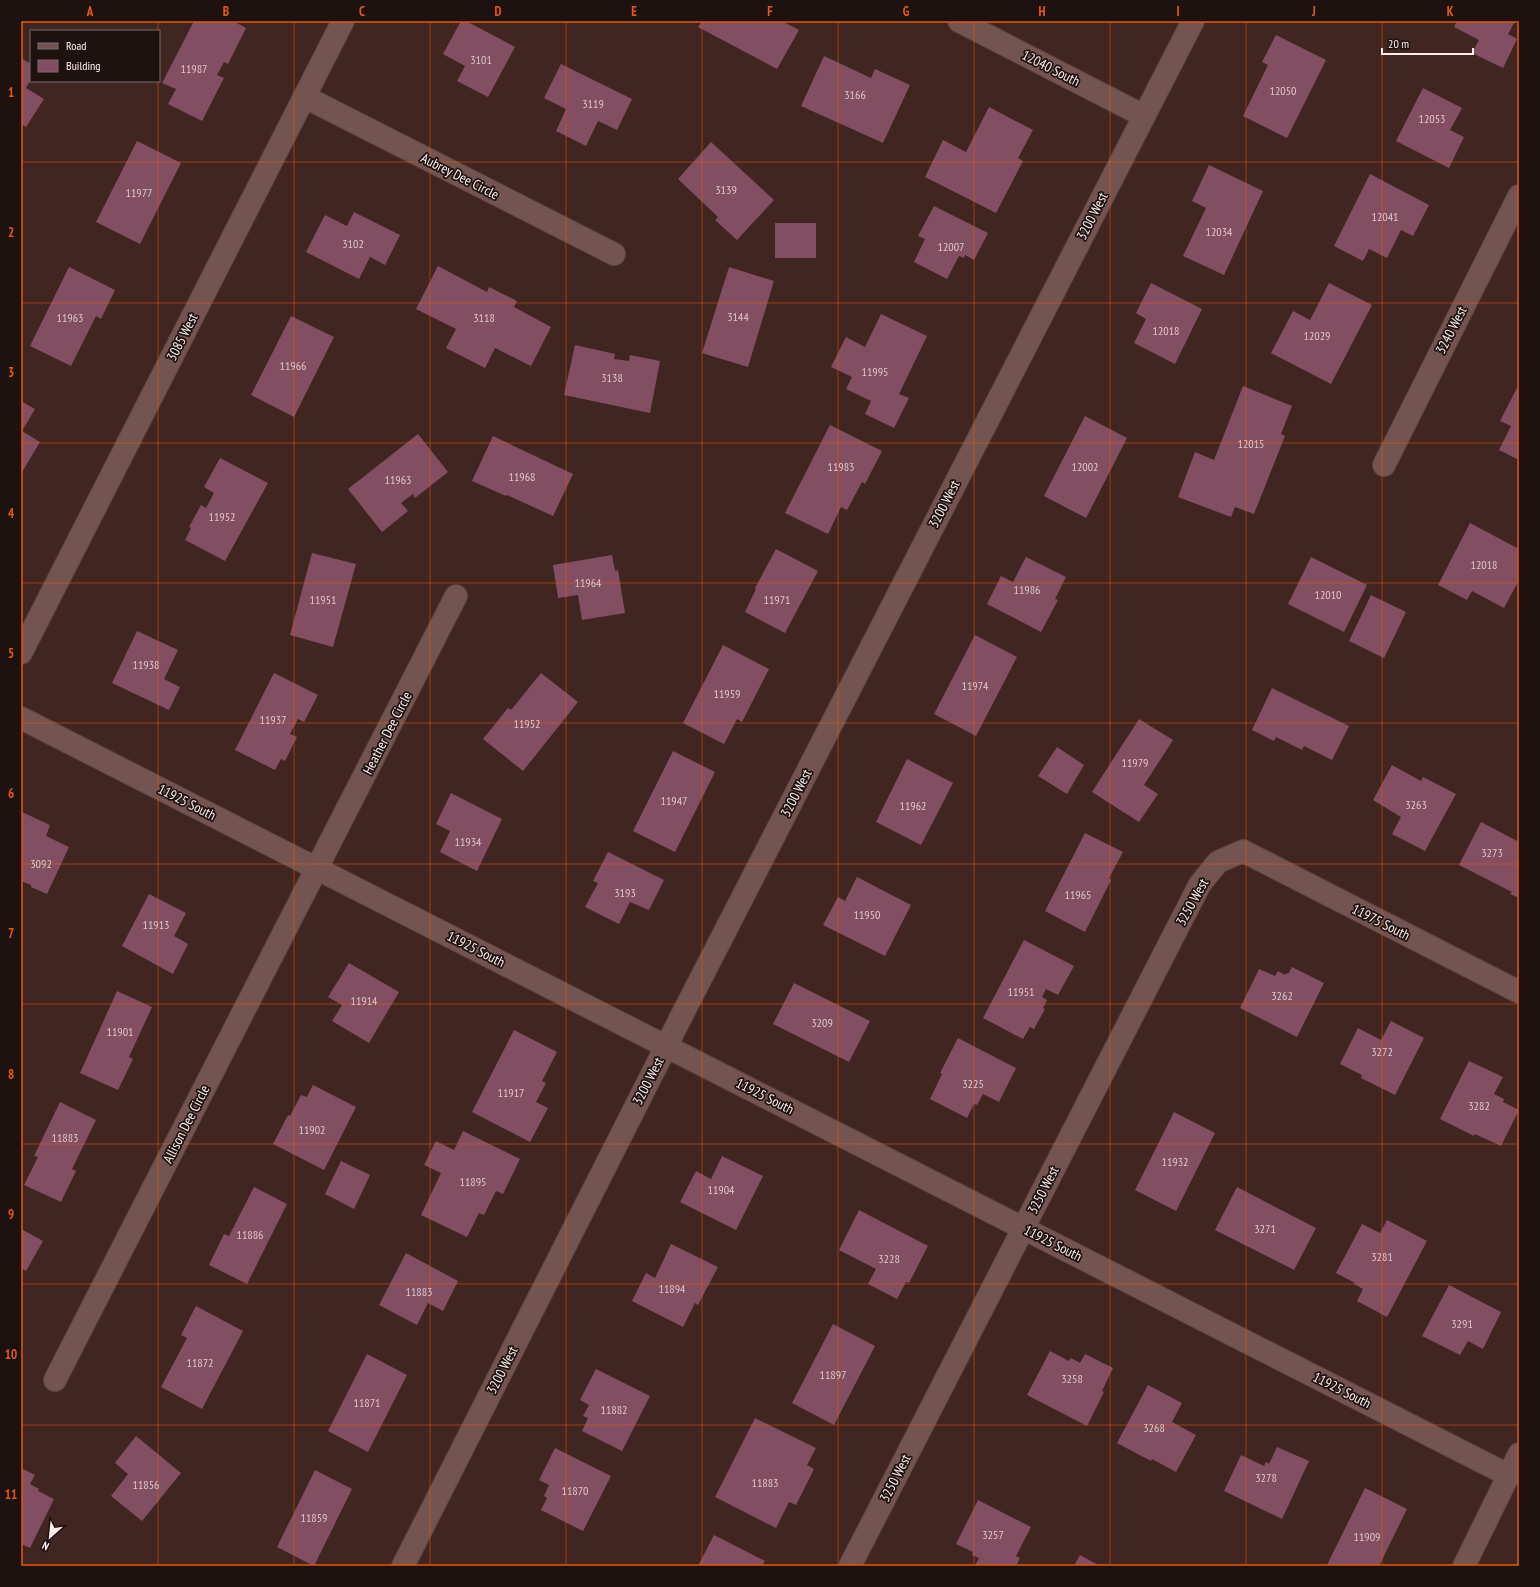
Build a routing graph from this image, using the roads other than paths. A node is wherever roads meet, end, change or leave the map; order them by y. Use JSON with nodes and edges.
{"nodes":[{"id":1,"x":343,"y":21,"type":"edge"},
{"id":2,"x":959,"y":21,"type":"edge"},
{"id":3,"x":1193,"y":21,"type":"edge"},
{"id":4,"x":305,"y":97,"type":"junction"},
{"id":5,"x":1144,"y":116,"type":"junction"},
{"id":6,"x":1519,"y":196,"type":"edge"},
{"id":7,"x":614,"y":254,"type":"dead end"},
{"id":8,"x":1384,"y":465,"type":"dead end"},
{"id":9,"x":456,"y":596,"type":"dead end"},
{"id":10,"x":21,"y":653,"type":"edge"},
{"id":11,"x":21,"y":718,"type":"edge"},
{"id":12,"x":1243,"y":850,"type":"joint"},
{"id":13,"x":317,"y":869,"type":"junction"},
{"id":14,"x":1519,"y":992,"type":"edge"},
{"id":15,"x":666,"y":1046,"type":"junction"},
{"id":16,"x":1024,"y":1228,"type":"junction"},
{"id":17,"x":55,"y":1380,"type":"dead end"},
{"id":18,"x":1519,"y":1454,"type":"edge"},
{"id":19,"x":1508,"y":1475,"type":"junction"},
{"id":20,"x":403,"y":1566,"type":"edge"},
{"id":21,"x":850,"y":1566,"type":"edge"},
{"id":22,"x":1464,"y":1566,"type":"edge"}],
"edges":[{"from":1,"to":4,"type":"street","name":"3085 West"},
{"from":2,"to":5,"type":"street","name":"12040 South"},
{"from":3,"to":5,"type":"street","name":"3200 West"},
{"from":4,"to":7,"type":"street","name":"Aubrey Dee Circle"},
{"from":4,"to":10,"type":"street","name":"3085 West"},
{"from":5,"to":15,"type":"street","name":"3200 West"},
{"from":6,"to":8,"type":"street","name":"3240 West"},
{"from":9,"to":13,"type":"street","name":"Heather Dee Circle"},
{"from":11,"to":13,"type":"street","name":"11925 South"},
{"from":12,"to":14,"type":"street","name":"11975 South"},
{"from":12,"to":16,"type":"street","name":"3250 West"},
{"from":13,"to":15,"type":"street","name":"11925 South"},
{"from":13,"to":17,"type":"street","name":"Allison Dee Circle"},
{"from":15,"to":16,"type":"street","name":"11925 South"},
{"from":15,"to":20,"type":"street","name":"3200 West"},
{"from":16,"to":19,"type":"street","name":"11925 South"},
{"from":16,"to":21,"type":"street","name":"3250 West"},
{"from":18,"to":19,"type":"street"},
{"from":19,"to":22,"type":"street"}]}
